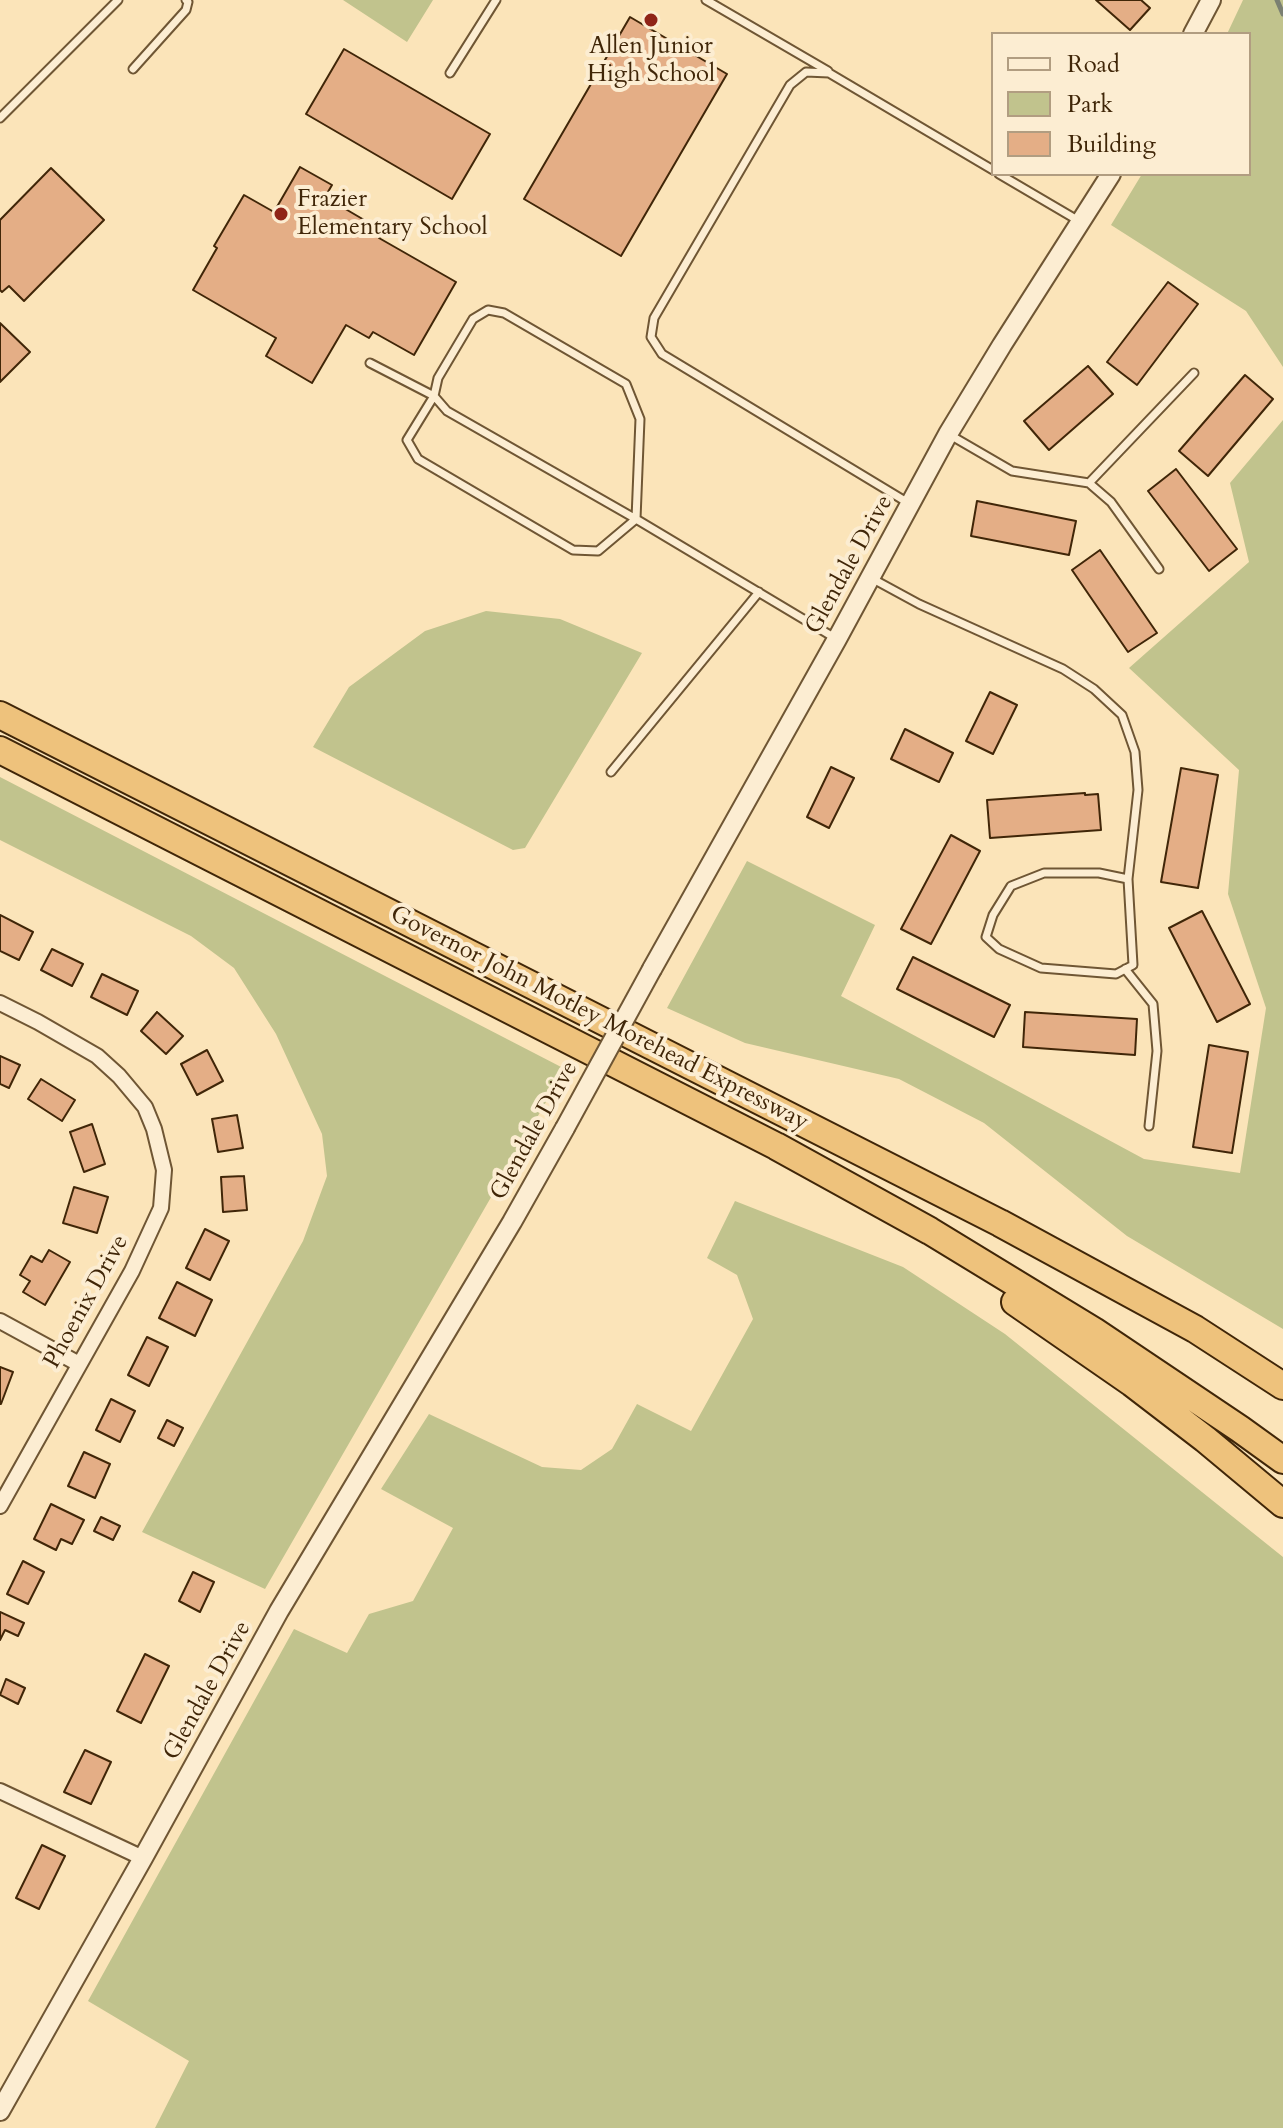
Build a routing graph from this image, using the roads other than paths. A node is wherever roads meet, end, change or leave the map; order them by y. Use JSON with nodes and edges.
{"nodes":[{"id":1,"x":118,"y":0,"type":"edge"},
{"id":2,"x":186,"y":0,"type":"edge"},
{"id":3,"x":496,"y":0,"type":"edge"},
{"id":4,"x":706,"y":0,"type":"edge"},
{"id":5,"x":1211,"y":0,"type":"edge"},
{"id":6,"x":1194,"y":32,"type":"edge"},
{"id":7,"x":133,"y":69,"type":"dead end"},
{"id":8,"x":450,"y":73,"type":"dead end"},
{"id":9,"x":829,"y":73,"type":"junction"},
{"id":10,"x":0,"y":118,"type":"edge"},
{"id":11,"x":991,"y":169,"type":"edge"},
{"id":12,"x":1002,"y":176,"type":"edge"},
{"id":13,"x":1110,"y":176,"type":"edge"},
{"id":14,"x":1081,"y":223,"type":"junction"},
{"id":15,"x":370,"y":363,"type":"dead end"},
{"id":16,"x":1194,"y":373,"type":"dead end"},
{"id":17,"x":434,"y":396,"type":"junction"},
{"id":18,"x":948,"y":434,"type":"junction"},
{"id":19,"x":1089,"y":483,"type":"junction"},
{"id":20,"x":910,"y":504,"type":"junction"},
{"id":21,"x":636,"y":519,"type":"junction"},
{"id":22,"x":1159,"y":569,"type":"dead end"},
{"id":23,"x":871,"y":578,"type":"junction"},
{"id":24,"x":759,"y":592,"type":"junction"},
{"id":25,"x":837,"y":639,"type":"junction"},
{"id":26,"x":0,"y":715,"type":"edge"},
{"id":27,"x":0,"y":750,"type":"edge"},
{"id":28,"x":611,"y":772,"type":"dead end"},
{"id":29,"x":1128,"y":879,"type":"junction"},
{"id":30,"x":1125,"y":969,"type":"junction"},
{"id":31,"x":0,"y":1003,"type":"edge"},
{"id":32,"x":1149,"y":1126,"type":"dead end"},
{"id":33,"x":930,"y":1231,"type":"junction"},
{"id":34,"x":0,"y":1321,"type":"edge"},
{"id":35,"x":1195,"y":1329,"type":"junction"},
{"id":36,"x":79,"y":1364,"type":"junction"},
{"id":37,"x":1283,"y":1366,"type":"edge"},
{"id":38,"x":1283,"y":1386,"type":"edge"},
{"id":39,"x":1283,"y":1460,"type":"edge"},
{"id":40,"x":1283,"y":1504,"type":"edge"},
{"id":41,"x":0,"y":1506,"type":"edge"},
{"id":42,"x":0,"y":1791,"type":"edge"},
{"id":43,"x":143,"y":1858,"type":"junction"},
{"id":44,"x":0,"y":2111,"type":"edge"}],
"edges":[{"from":1,"to":10,"type":"lane"},
{"from":2,"to":7,"type":"lane"},
{"from":3,"to":8,"type":"lane"},
{"from":4,"to":9,"type":"lane"},
{"from":5,"to":6,"type":"street"},
{"from":9,"to":11,"type":"lane"},
{"from":9,"to":20,"type":"lane"},
{"from":12,"to":14,"type":"lane"},
{"from":13,"to":14,"type":"street","name":"Glendale Drive"},
{"from":14,"to":18,"type":"street","name":"Glendale Drive"},
{"from":15,"to":17,"type":"lane"},
{"from":16,"to":19,"type":"lane"},
{"from":17,"to":21,"type":"lane"},
{"from":17,"to":21,"type":"lane"},
{"from":17,"to":21,"type":"lane"},
{"from":18,"to":19,"type":"lane"},
{"from":18,"to":20,"type":"street","name":"Glendale Drive"},
{"from":19,"to":22,"type":"lane"},
{"from":20,"to":23,"type":"street","name":"Glendale Drive"},
{"from":21,"to":24,"type":"lane"},
{"from":23,"to":25,"type":"street","name":"Glendale Drive"},
{"from":23,"to":29,"type":"lane"},
{"from":24,"to":25,"type":"lane"},
{"from":24,"to":28,"type":"lane"},
{"from":25,"to":43,"type":"street","name":"Glendale Drive","bridge":true},
{"from":26,"to":35,"type":"highway","name":"Governor John Motley Morehead Expressway"},
{"from":27,"to":33,"type":"highway","name":"Governor John Motley Morehead Expressway"},
{"from":29,"to":30,"type":"lane"},
{"from":29,"to":30,"type":"lane"},
{"from":30,"to":32,"type":"lane"},
{"from":31,"to":36,"type":"street","name":"Phoenix Drive"},
{"from":33,"to":39,"type":"highway","name":"Governor John Motley Morehead Expressway"},
{"from":33,"to":40,"type":"highway"},
{"from":34,"to":36,"type":"street"},
{"from":35,"to":37,"type":"highway"},
{"from":35,"to":38,"type":"highway"},
{"from":36,"to":41,"type":"street","name":"Phoenix Drive"},
{"from":42,"to":43,"type":"street"},
{"from":43,"to":44,"type":"street","name":"Glendale Drive"}]}
